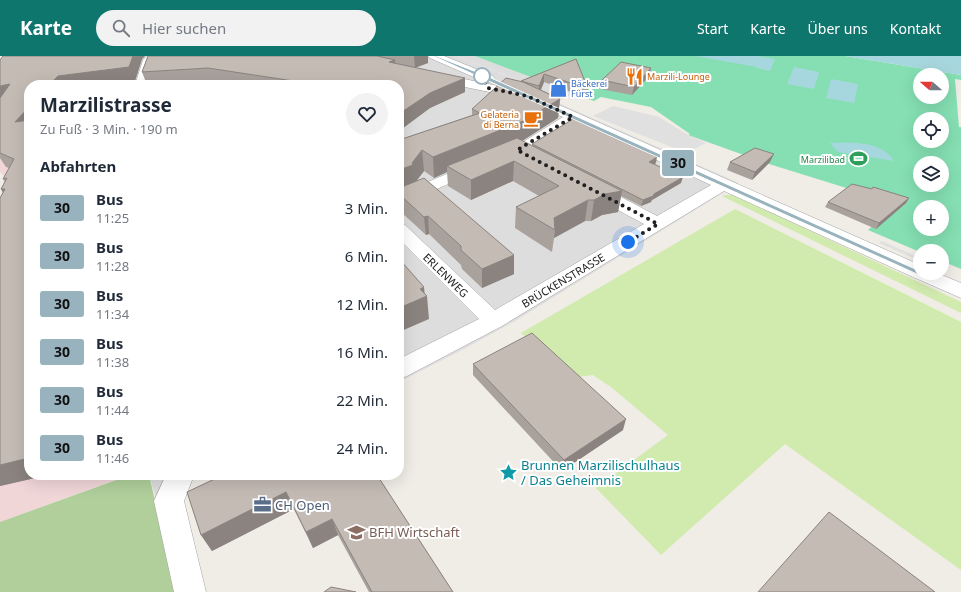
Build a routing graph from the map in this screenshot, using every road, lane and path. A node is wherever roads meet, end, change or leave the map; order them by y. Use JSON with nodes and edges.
{"nodes":[{"id":1,"x":153,"y":56,"type":"edge"},
{"id":2,"x":434,"y":56,"type":"edge"},
{"id":3,"x":420,"y":74,"type":"edge"},
{"id":4,"x":142,"y":80,"type":"edge"},
{"id":5,"x":527,"y":96,"type":"junction"},
{"id":6,"x":573,"y":117,"type":"junction"},
{"id":7,"x":517,"y":150,"type":"junction"},
{"id":8,"x":537,"y":160,"type":"edge"},
{"id":9,"x":582,"y":184,"type":"edge"},
{"id":10,"x":724,"y":184,"type":"junction"},
{"id":11,"x":404,"y":198,"type":"edge"},
{"id":12,"x":658,"y":224,"type":"junction"},
{"id":13,"x":404,"y":234,"type":"edge"},
{"id":14,"x":913,"y":270,"type":"edge"},
{"id":15,"x":936,"y":280,"type":"edge"},
{"id":16,"x":961,"y":291,"type":"edge"},
{"id":17,"x":494,"y":321,"type":"junction"},
{"id":18,"x":404,"y":367,"type":"edge"},
{"id":19,"x":178,"y":480,"type":"edge"},
{"id":20,"x":190,"y":592,"type":"edge"}],
"edges":[{"from":1,"to":4,"type":"street"},
{"from":2,"to":5,"type":"street"},
{"from":3,"to":5,"type":"street"},
{"from":5,"to":6,"type":"street"},
{"from":6,"to":7,"type":"street"},
{"from":6,"to":10,"type":"street"},
{"from":7,"to":8,"type":"street"},
{"from":7,"to":11,"type":"street"},
{"from":9,"to":12,"type":"street"},
{"from":10,"to":12,"type":"street","name":"BRÜCKENSTRASSE"},
{"from":10,"to":14,"type":"street"},
{"from":12,"to":17,"type":"street","name":"BRÜCKENSTRASSE"},
{"from":13,"to":17,"type":"street","name":"ERLENWEG"},
{"from":15,"to":16,"type":"street"},
{"from":17,"to":18,"type":"street","name":"BRÜCKENSTRASSE"},
{"from":19,"to":20,"type":"street"}]}
